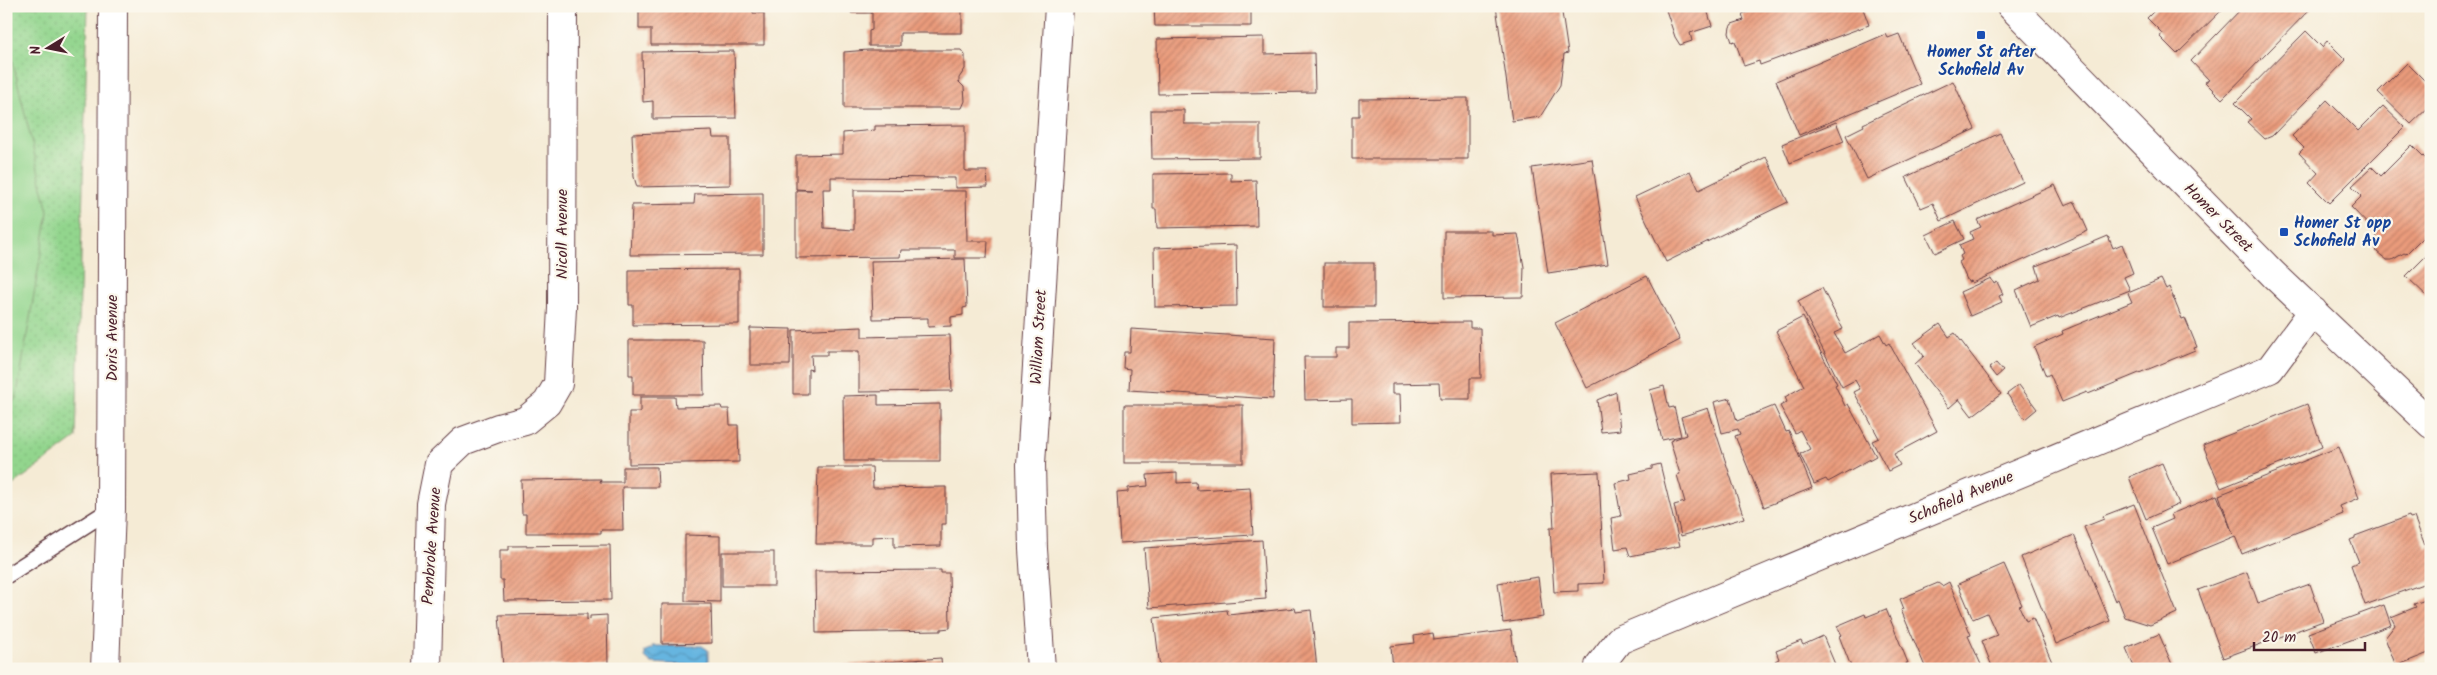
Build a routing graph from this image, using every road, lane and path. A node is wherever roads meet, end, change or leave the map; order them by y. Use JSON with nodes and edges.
{"nodes":[{"id":1,"x":114,"y":6,"type":"edge"},
{"id":2,"x":563,"y":6,"type":"edge"},
{"id":3,"x":1059,"y":6,"type":"edge"},
{"id":4,"x":2011,"y":6,"type":"edge"},
{"id":5,"x":2313,"y":311,"type":"junction"},
{"id":6,"x":2431,"y":424,"type":"edge"},
{"id":7,"x":498,"y":428,"type":"joint"},
{"id":8,"x":111,"y":509,"type":"junction"},
{"id":9,"x":6,"y":576,"type":"edge"},
{"id":10,"x":105,"y":669,"type":"edge"},
{"id":11,"x":427,"y":669,"type":"edge"},
{"id":12,"x":1041,"y":669,"type":"edge"},
{"id":13,"x":1599,"y":669,"type":"edge"}],
"edges":[{"from":1,"to":8,"type":"street","name":"Doris Avenue"},
{"from":2,"to":7,"type":"street","name":"Nicoll Avenue"},
{"from":3,"to":12,"type":"street","name":"William Street"},
{"from":4,"to":5,"type":"street","name":"Homer Street"},
{"from":5,"to":6,"type":"street","name":"Homer Street"},
{"from":5,"to":13,"type":"street","name":"Schofield Avenue"},
{"from":7,"to":11,"type":"street","name":"Pembroke Avenue"},
{"from":8,"to":9,"type":"lane"},
{"from":8,"to":10,"type":"street","name":"Doris Avenue"}]}
